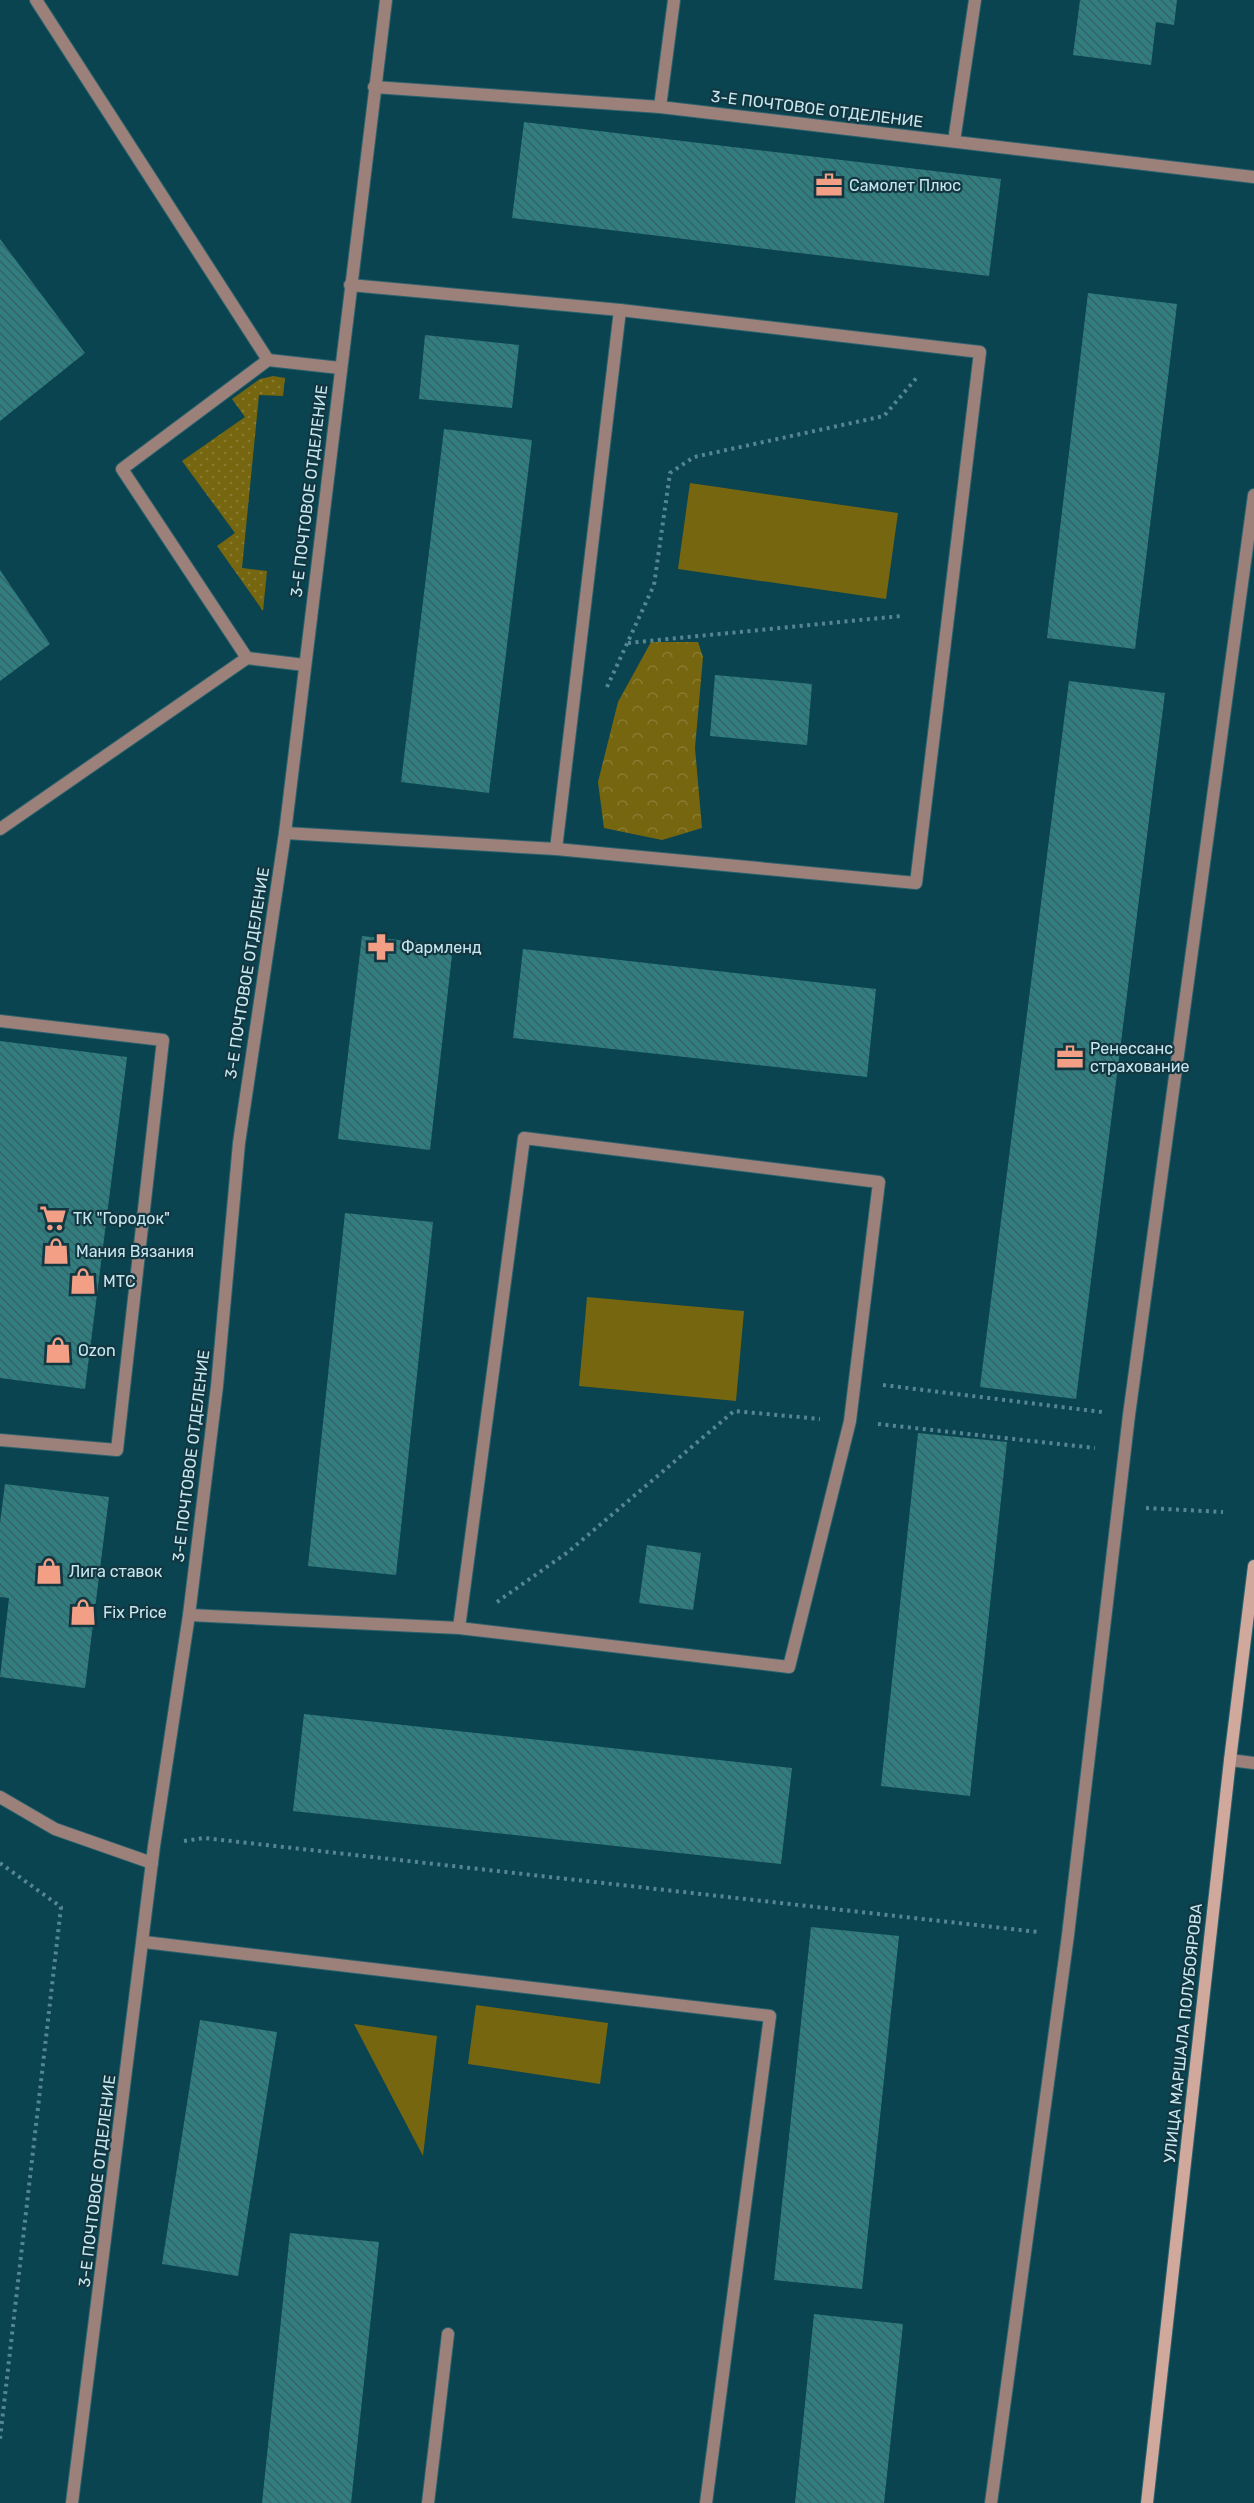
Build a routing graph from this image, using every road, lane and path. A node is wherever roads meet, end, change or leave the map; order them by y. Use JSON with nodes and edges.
{"nodes":[{"id":1,"x":36,"y":0,"type":"edge"},
{"id":2,"x":386,"y":0,"type":"edge"},
{"id":3,"x":674,"y":0,"type":"edge"},
{"id":4,"x":975,"y":0,"type":"edge"},
{"id":5,"x":374,"y":87,"type":"junction"},
{"id":6,"x":660,"y":107,"type":"junction"},
{"id":7,"x":954,"y":141,"type":"junction"},
{"id":8,"x":1254,"y":177,"type":"edge"},
{"id":9,"x":350,"y":285,"type":"junction"},
{"id":10,"x":620,"y":310,"type":"junction"},
{"id":11,"x":943,"y":347,"type":"junction"},
{"id":12,"x":267,"y":360,"type":"junction"},
{"id":13,"x":340,"y":368,"type":"junction"},
{"id":14,"x":1254,"y":495,"type":"edge"},
{"id":15,"x":901,"y":616,"type":"dead end"},
{"id":16,"x":627,"y":643,"type":"junction"},
{"id":17,"x":247,"y":658,"type":"junction"},
{"id":18,"x":305,"y":665,"type":"junction"},
{"id":19,"x":572,"y":717,"type":"junction"},
{"id":20,"x":0,"y":829,"type":"edge"},
{"id":21,"x":285,"y":833,"type":"junction"},
{"id":22,"x":556,"y":849,"type":"junction"},
{"id":23,"x":0,"y":1021,"type":"edge"},
{"id":24,"x":855,"y":1381,"type":"junction"},
{"id":25,"x":1129,"y":1415,"type":"junction"},
{"id":26,"x":850,"y":1421,"type":"junction"},
{"id":27,"x":0,"y":1440,"type":"edge"},
{"id":28,"x":1125,"y":1452,"type":"junction"},
{"id":29,"x":1119,"y":1507,"type":"junction"},
{"id":30,"x":1223,"y":1512,"type":"dead end"},
{"id":31,"x":1254,"y":1566,"type":"edge"},
{"id":32,"x":189,"y":1615,"type":"junction"},
{"id":33,"x":459,"y":1628,"type":"junction"},
{"id":34,"x":1230,"y":1760,"type":"junction"},
{"id":35,"x":1254,"y":1763,"type":"edge"},
{"id":36,"x":0,"y":1797,"type":"edge"},
{"id":37,"x":154,"y":1846,"type":"junction"},
{"id":38,"x":0,"y":1863,"type":"edge"},
{"id":39,"x":152,"y":1863,"type":"junction"},
{"id":40,"x":1068,"y":1935,"type":"junction"},
{"id":41,"x":144,"y":1942,"type":"junction"},
{"id":42,"x":448,"y":2334,"type":"dead end"},
{"id":43,"x":0,"y":2439,"type":"edge"},
{"id":44,"x":72,"y":2503,"type":"edge"},
{"id":45,"x":428,"y":2503,"type":"edge"},
{"id":46,"x":706,"y":2503,"type":"edge"},
{"id":47,"x":991,"y":2503,"type":"edge"},
{"id":48,"x":1147,"y":2503,"type":"edge"}],
"edges":[{"from":1,"to":12,"type":"street"},
{"from":2,"to":5,"type":"street","name":"3-Е ПОЧТОВОЕ ОТДЕЛЕНИЕ"},
{"from":3,"to":6,"type":"street"},
{"from":4,"to":7,"type":"street"},
{"from":5,"to":6,"type":"street","name":"3-Е ПОЧТОВОЕ ОТДЕЛЕНИЕ"},
{"from":5,"to":9,"type":"street","name":"3-Е ПОЧТОВОЕ ОТДЕЛЕНИЕ"},
{"from":6,"to":7,"type":"street","name":"3-Е ПОЧТОВОЕ ОТДЕЛЕНИЕ"},
{"from":7,"to":8,"type":"street","name":"3-Е ПОЧТОВОЕ ОТДЕЛЕНИЕ"},
{"from":9,"to":10,"type":"street"},
{"from":9,"to":13,"type":"street","name":"3-Е ПОЧТОВОЕ ОТДЕЛЕНИЕ"},
{"from":10,"to":11,"type":"street"},
{"from":10,"to":19,"type":"street"},
{"from":11,"to":16,"type":"path"},
{"from":11,"to":22,"type":"street"},
{"from":12,"to":13,"type":"street"},
{"from":12,"to":17,"type":"street"},
{"from":13,"to":18,"type":"street","name":"3-Е ПОЧТОВОЕ ОТДЕЛЕНИЕ"},
{"from":14,"to":25,"type":"street"},
{"from":15,"to":16,"type":"path"},
{"from":16,"to":19,"type":"path"},
{"from":17,"to":18,"type":"street"},
{"from":17,"to":20,"type":"street"},
{"from":18,"to":21,"type":"street","name":"3-Е ПОЧТОВОЕ ОТДЕЛЕНИЕ"},
{"from":19,"to":22,"type":"street"},
{"from":21,"to":22,"type":"street"},
{"from":21,"to":32,"type":"street","name":"3-Е ПОЧТОВОЕ ОТДЕЛЕНИЕ"},
{"from":23,"to":27,"type":"street"},
{"from":24,"to":25,"type":"path"},
{"from":24,"to":26,"type":"street"},
{"from":24,"to":33,"type":"street"},
{"from":25,"to":28,"type":"street"},
{"from":26,"to":28,"type":"path"},
{"from":26,"to":33,"type":"path"},
{"from":26,"to":33,"type":"street"},
{"from":28,"to":29,"type":"street"},
{"from":29,"to":30,"type":"path"},
{"from":29,"to":40,"type":"street"},
{"from":31,"to":34,"type":"street","name":"УЛИЦА МАРШАЛА ПОЛУБОЯРОВА"},
{"from":32,"to":33,"type":"street"},
{"from":32,"to":37,"type":"street","name":"3-Е ПОЧТОВОЕ ОТДЕЛЕНИЕ"},
{"from":34,"to":35,"type":"street"},
{"from":34,"to":48,"type":"street","name":"УЛИЦА МАРШАЛА ПОЛУБОЯРОВА"},
{"from":36,"to":39,"type":"street"},
{"from":37,"to":39,"type":"street","name":"3-Е ПОЧТОВОЕ ОТДЕЛЕНИЕ"},
{"from":37,"to":40,"type":"path"},
{"from":38,"to":43,"type":"path"},
{"from":39,"to":41,"type":"street","name":"3-Е ПОЧТОВОЕ ОТДЕЛЕНИЕ"},
{"from":40,"to":47,"type":"street"},
{"from":41,"to":44,"type":"street","name":"3-Е ПОЧТОВОЕ ОТДЕЛЕНИЕ"},
{"from":41,"to":46,"type":"street"},
{"from":42,"to":45,"type":"street"}]}
